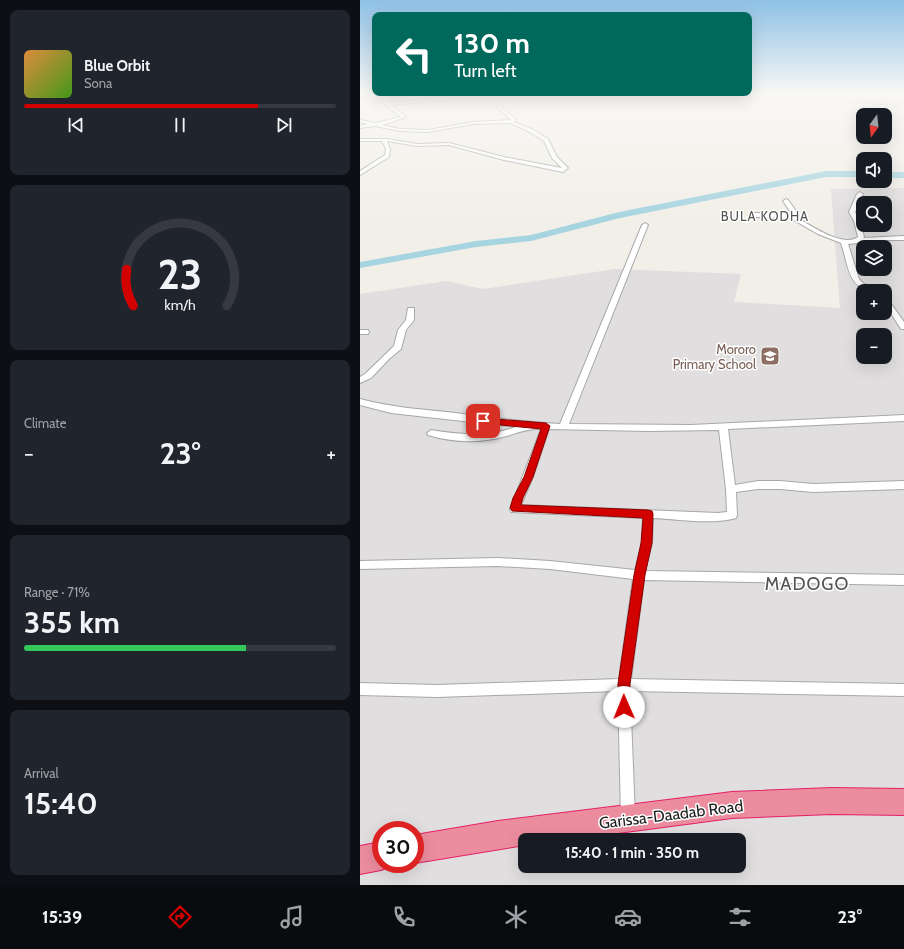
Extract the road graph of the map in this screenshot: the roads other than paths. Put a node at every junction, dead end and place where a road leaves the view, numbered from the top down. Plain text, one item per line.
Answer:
1 (538, 135) edge
2 (360, 140) edge
3 (384, 140) junction
4 (360, 173) edge
5 (860, 194) dead end
6 (786, 201) dead end
7 (855, 203) joint
8 (752, 215) dead end
9 (791, 216) junction
10 (645, 225) dead end
11 (904, 238) edge
12 (856, 240) junction
13 (844, 242) junction
14 (861, 284) edge
15 (892, 309) edge
16 (411, 310) dead end
17 (904, 327) edge
18 (360, 380) edge
19 (360, 402) edge
20 (904, 418) edge
21 (529, 425) junction
22 (546, 426) junction
23 (563, 427) junction
24 (723, 427) junction
25 (431, 433) dead end
26 (904, 485) edge
27 (731, 489) junction
28 (648, 514) junction
29 (360, 565) edge
30 (639, 575) junction
31 (904, 580) edge
32 (624, 684) junction
33 (360, 689) edge
34 (904, 690) edge
35 (904, 802) edge
36 (628, 818) junction
37 (424, 847) edge
38 (372, 858) edge
39 (360, 860) edge

1 - 3 street
2 - 3 street
3 - 4 street
5 - 7 street
6 - 9 street
7 - 12 street
8 - 9 street
9 - 13 street
10 - 23 street
11 - 12 street
12 - 13 street
13 - 14 street
15 - 17 street
16 - 18 street
19 - 21 street
20 - 24 street
21 - 22 street
21 - 25 street
22 - 23 street
22 - 28 street
23 - 24 street
24 - 27 street
26 - 27 street
27 - 28 street
28 - 30 street
29 - 30 street
30 - 31 street
30 - 32 street
32 - 33 street
32 - 34 street
32 - 36 street
35 - 36 highway, Garissa-Daadab Road
36 - 37 highway, Garissa-Daadab Road
38 - 39 highway

